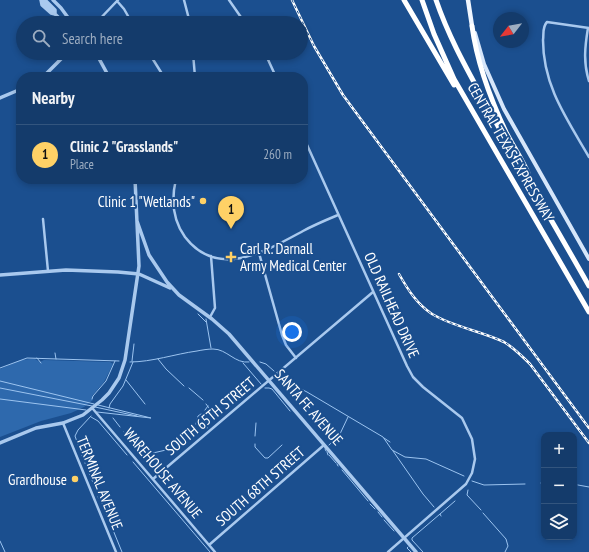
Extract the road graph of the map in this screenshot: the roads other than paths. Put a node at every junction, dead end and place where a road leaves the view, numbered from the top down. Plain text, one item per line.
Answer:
1 (41, 0) edge
2 (53, 0) edge
3 (184, 0) edge
4 (229, 0) edge
5 (404, 0) edge
6 (407, 0) edge
7 (422, 0) edge
8 (436, 0) edge
9 (468, 0) edge
10 (117, 1) edge
11 (57, 16) edge
12 (67, 16) edge
13 (103, 16) edge
14 (128, 16) edge
15 (188, 16) edge
16 (240, 16) edge
17 (472, 26) junction
18 (588, 28) edge
19 (424, 35) junction
20 (60, 60) edge
21 (100, 60) edge
22 (153, 60) edge
23 (194, 60) edge
24 (268, 60) edge
25 (48, 72) edge
26 (106, 72) edge
27 (161, 72) edge
28 (195, 72) edge
29 (274, 72) edge
30 (589, 81) edge
31 (16, 91) edge
32 (0, 98) edge
33 (484, 133) junction
34 (308, 147) edge
35 (589, 157) edge
36 (135, 184) edge
37 (175, 184) edge
38 (533, 189) junction
39 (338, 215) junction
40 (43, 219) dead end
41 (137, 221) junction
42 (259, 253) junction
43 (211, 256) junction
44 (589, 259) edge
45 (48, 271) junction
46 (139, 274) junction
47 (0, 275) edge
48 (588, 283) edge
49 (172, 289) junction
50 (373, 292) junction
51 (589, 312) edge
52 (210, 317) junction
53 (296, 358) junction
54 (270, 380) junction
55 (93, 408) junction
56 (63, 422) junction
57 (0, 443) edge
58 (325, 445) junction
59 (153, 479) junction
60 (404, 538) junction
61 (209, 545) junction
62 (116, 552) edge
63 (215, 552) edge
64 (388, 552) edge
65 (416, 552) edge

1 - 11 street
2 - 12 street
3 - 15 street
4 - 16 street
5 - 19 highway
6 - 19 highway
7 - 33 highway, CENTRAL TEXAS EXPRESSWAY
8 - 38 highway, CENTRAL TEXAS EXPRESSWAY
9 - 17 main road
10 - 13 street
10 - 14 street
17 - 38 highway
17 - 44 main road
18 - 30 street
18 - 35 street
19 - 33 highway
20 - 25 street
21 - 26 street
22 - 27 street
23 - 28 street
24 - 29 street
31 - 32 street
33 - 51 highway, CENTRAL TEXAS EXPRESSWAY
34 - 39 street, OLD RAILHEAD DRIVE
36 - 41 street
37 - 43 street
38 - 48 highway, CENTRAL TEXAS EXPRESSWAY
39 - 42 street
39 - 50 street, OLD RAILHEAD DRIVE
40 - 45 street
41 - 46 street
41 - 49 street
42 - 43 street
42 - 53 street
43 - 52 street
45 - 46 street
45 - 47 street
46 - 49 street
46 - 55 street
49 - 52 street, SANTA FE AVENUE
50 - 53 street, SOUTH 65TH STREET
50 - 60 street, OLD RAILHEAD DRIVE
52 - 54 street, SANTA FE AVENUE
53 - 54 street, SOUTH 65TH STREET
54 - 58 street, SANTA FE AVENUE
54 - 59 street, SOUTH 65TH STREET
55 - 56 street
55 - 59 street, WAREHOUSE AVENUE
56 - 57 street
56 - 62 street, TERMINAL AVENUE
58 - 60 street, SANTA FE AVENUE
58 - 61 street, SOUTH 68TH STREET
59 - 61 street, WAREHOUSE AVENUE
60 - 64 street
60 - 65 street, SANTA FE AVENUE
61 - 63 street, WAREHOUSE AVENUE

